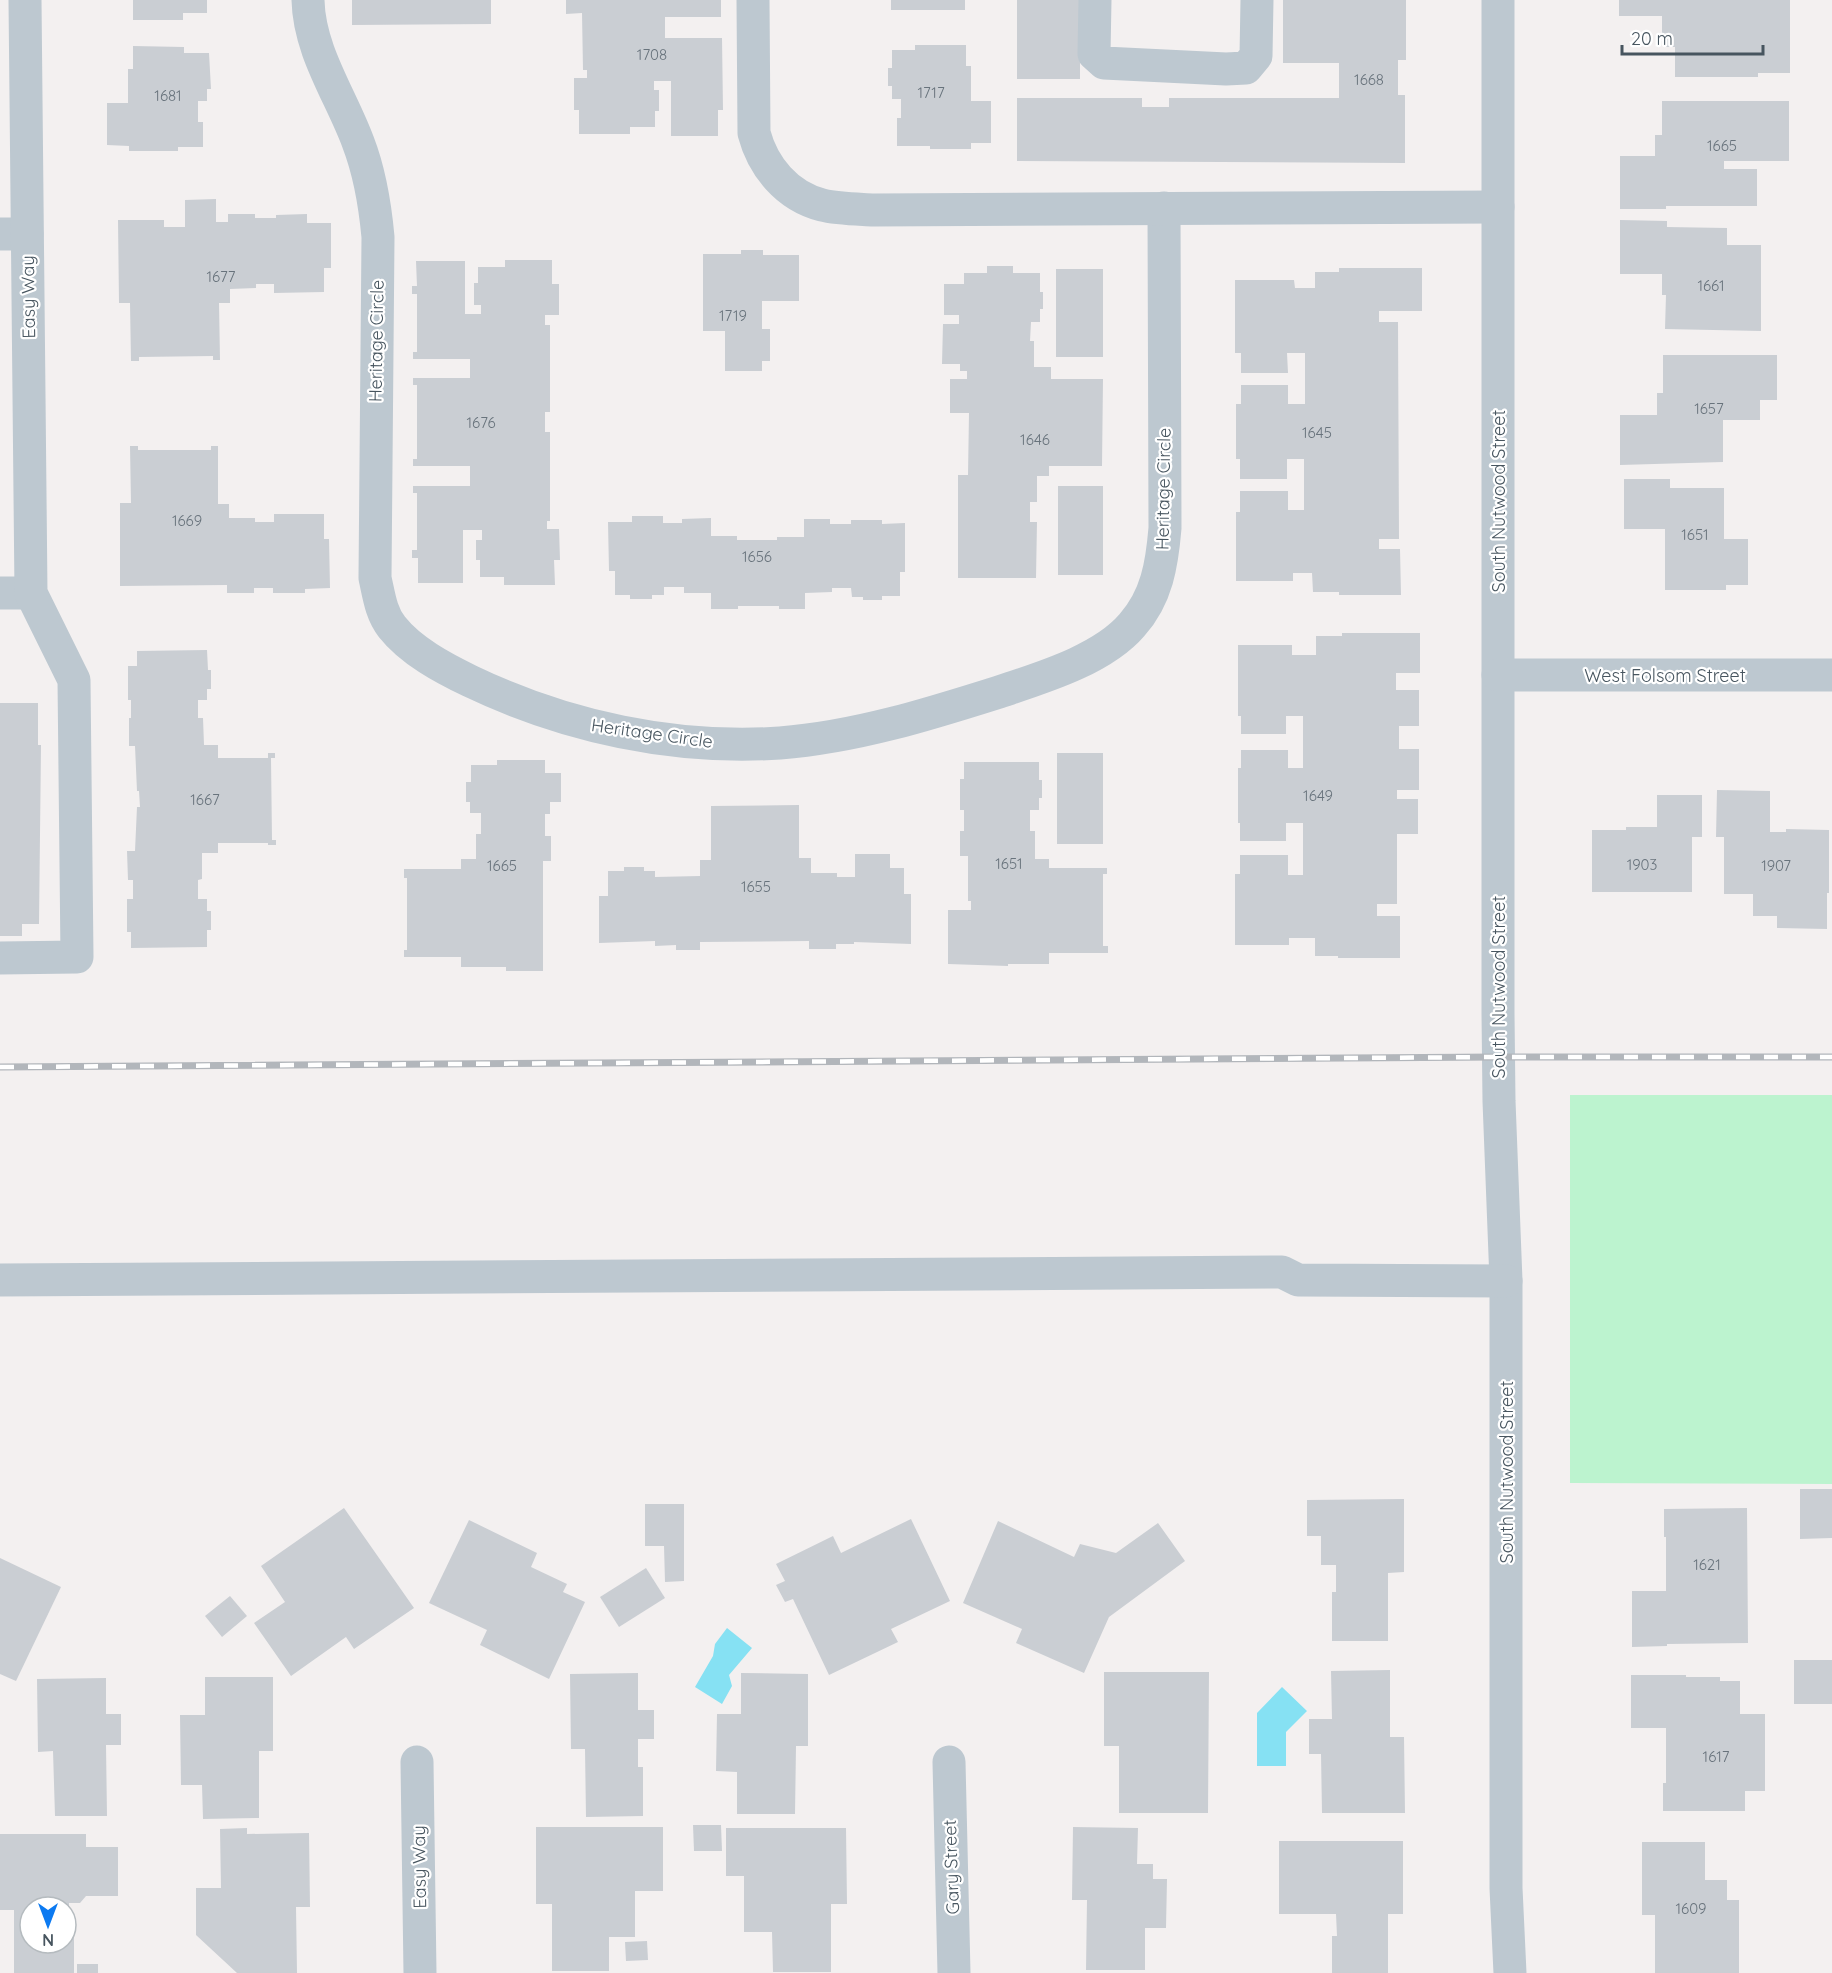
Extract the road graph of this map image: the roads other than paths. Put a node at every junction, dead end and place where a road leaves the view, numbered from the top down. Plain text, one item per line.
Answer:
1 (25, 0) edge
2 (308, 0) edge
3 (753, 0) edge
4 (1095, 0) edge
5 (1257, 0) edge
6 (1498, 0) edge
7 (1498, 207) junction
8 (1164, 208) junction
9 (14, 234) edge
10 (16, 593) edge
11 (1498, 675) junction
12 (1832, 675) edge
13 (0, 958) edge
14 (0, 1280) edge
15 (1506, 1281) junction
16 (417, 1762) dead end
17 (949, 1762) dead end
18 (420, 1973) edge
19 (954, 1973) edge
20 (1510, 1973) edge

1 - 9 street, Easy Way
2 - 8 street, Heritage Circle
3 - 8 street
4 - 5 street
6 - 7 street, South Nutwood Street
7 - 8 street
7 - 11 street, South Nutwood Street
9 - 10 street, Easy Way
10 - 13 street
11 - 12 street, West Folsom Street
11 - 15 street, South Nutwood Street
14 - 15 street
15 - 20 street, South Nutwood Street
16 - 18 street, Easy Way
17 - 19 street, Gary Street

